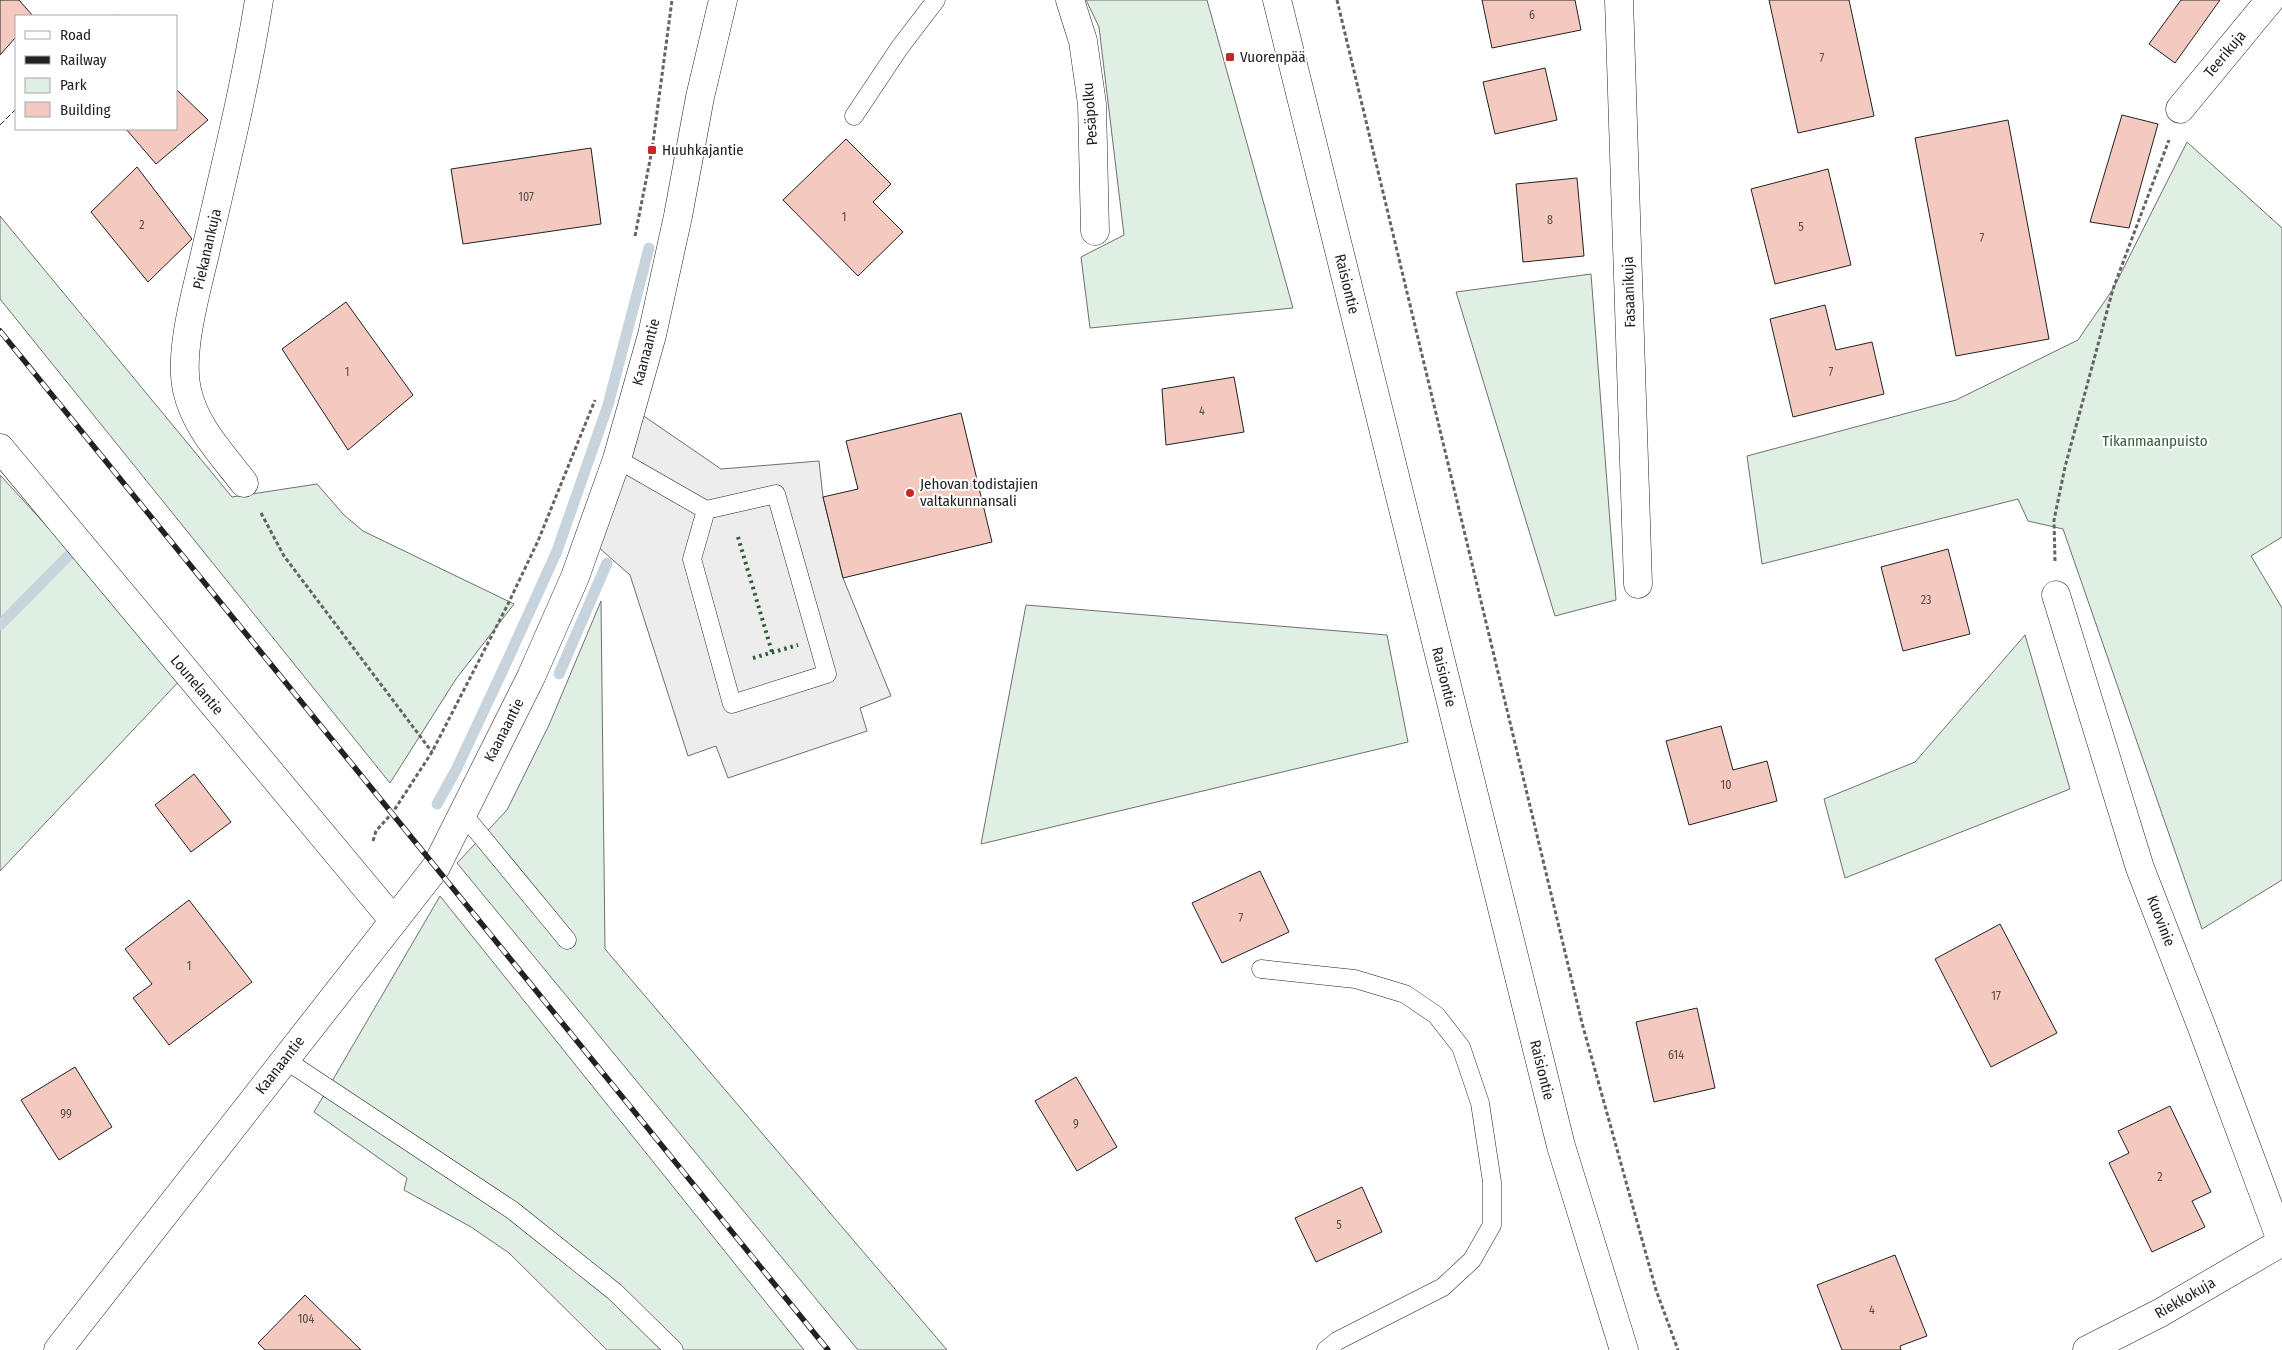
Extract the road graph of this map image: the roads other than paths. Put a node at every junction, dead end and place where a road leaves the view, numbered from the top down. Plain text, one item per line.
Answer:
1 (259, 0) edge
2 (723, 0) edge
3 (936, 0) edge
4 (1070, 0) edge
5 (1277, 0) edge
6 (1619, 0) edge
7 (2270, 0) edge
8 (2180, 109) road end
9 (854, 116) dead end
10 (1095, 231) dead end
11 (0, 448) edge
12 (617, 459) junction
13 (244, 483) road end
14 (706, 510) junction
15 (1638, 584) dead end
16 (2056, 595) road end
17 (463, 814) junction
18 (394, 921) junction
19 (567, 940) dead end
20 (1261, 969) dead end
21 (284, 1059) junction
22 (2282, 1242) edge
23 (58, 1350) edge
24 (674, 1350) edge
25 (1326, 1350) edge
26 (1624, 1350) edge
27 (2086, 1350) edge

1 - 13 street, Piekanankuja
2 - 12 street, Kaanaantie
3 - 9 lane
4 - 10 street, Pesäpolku
5 - 26 street, Raisiontie
6 - 15 street, Fasaanikuja
7 - 8 street, Teerikuja
11 - 18 street, Lounelantie
12 - 14 lane
12 - 17 street, Kaanaantie
14 - 14 lane
16 - 22 street, Kuovinie
17 - 18 street, Kaanaantie
17 - 19 lane
18 - 21 street, Kaanaantie
20 - 25 lane
21 - 23 street, Kaanaantie
21 - 24 lane
22 - 27 street, Riekkokuja

